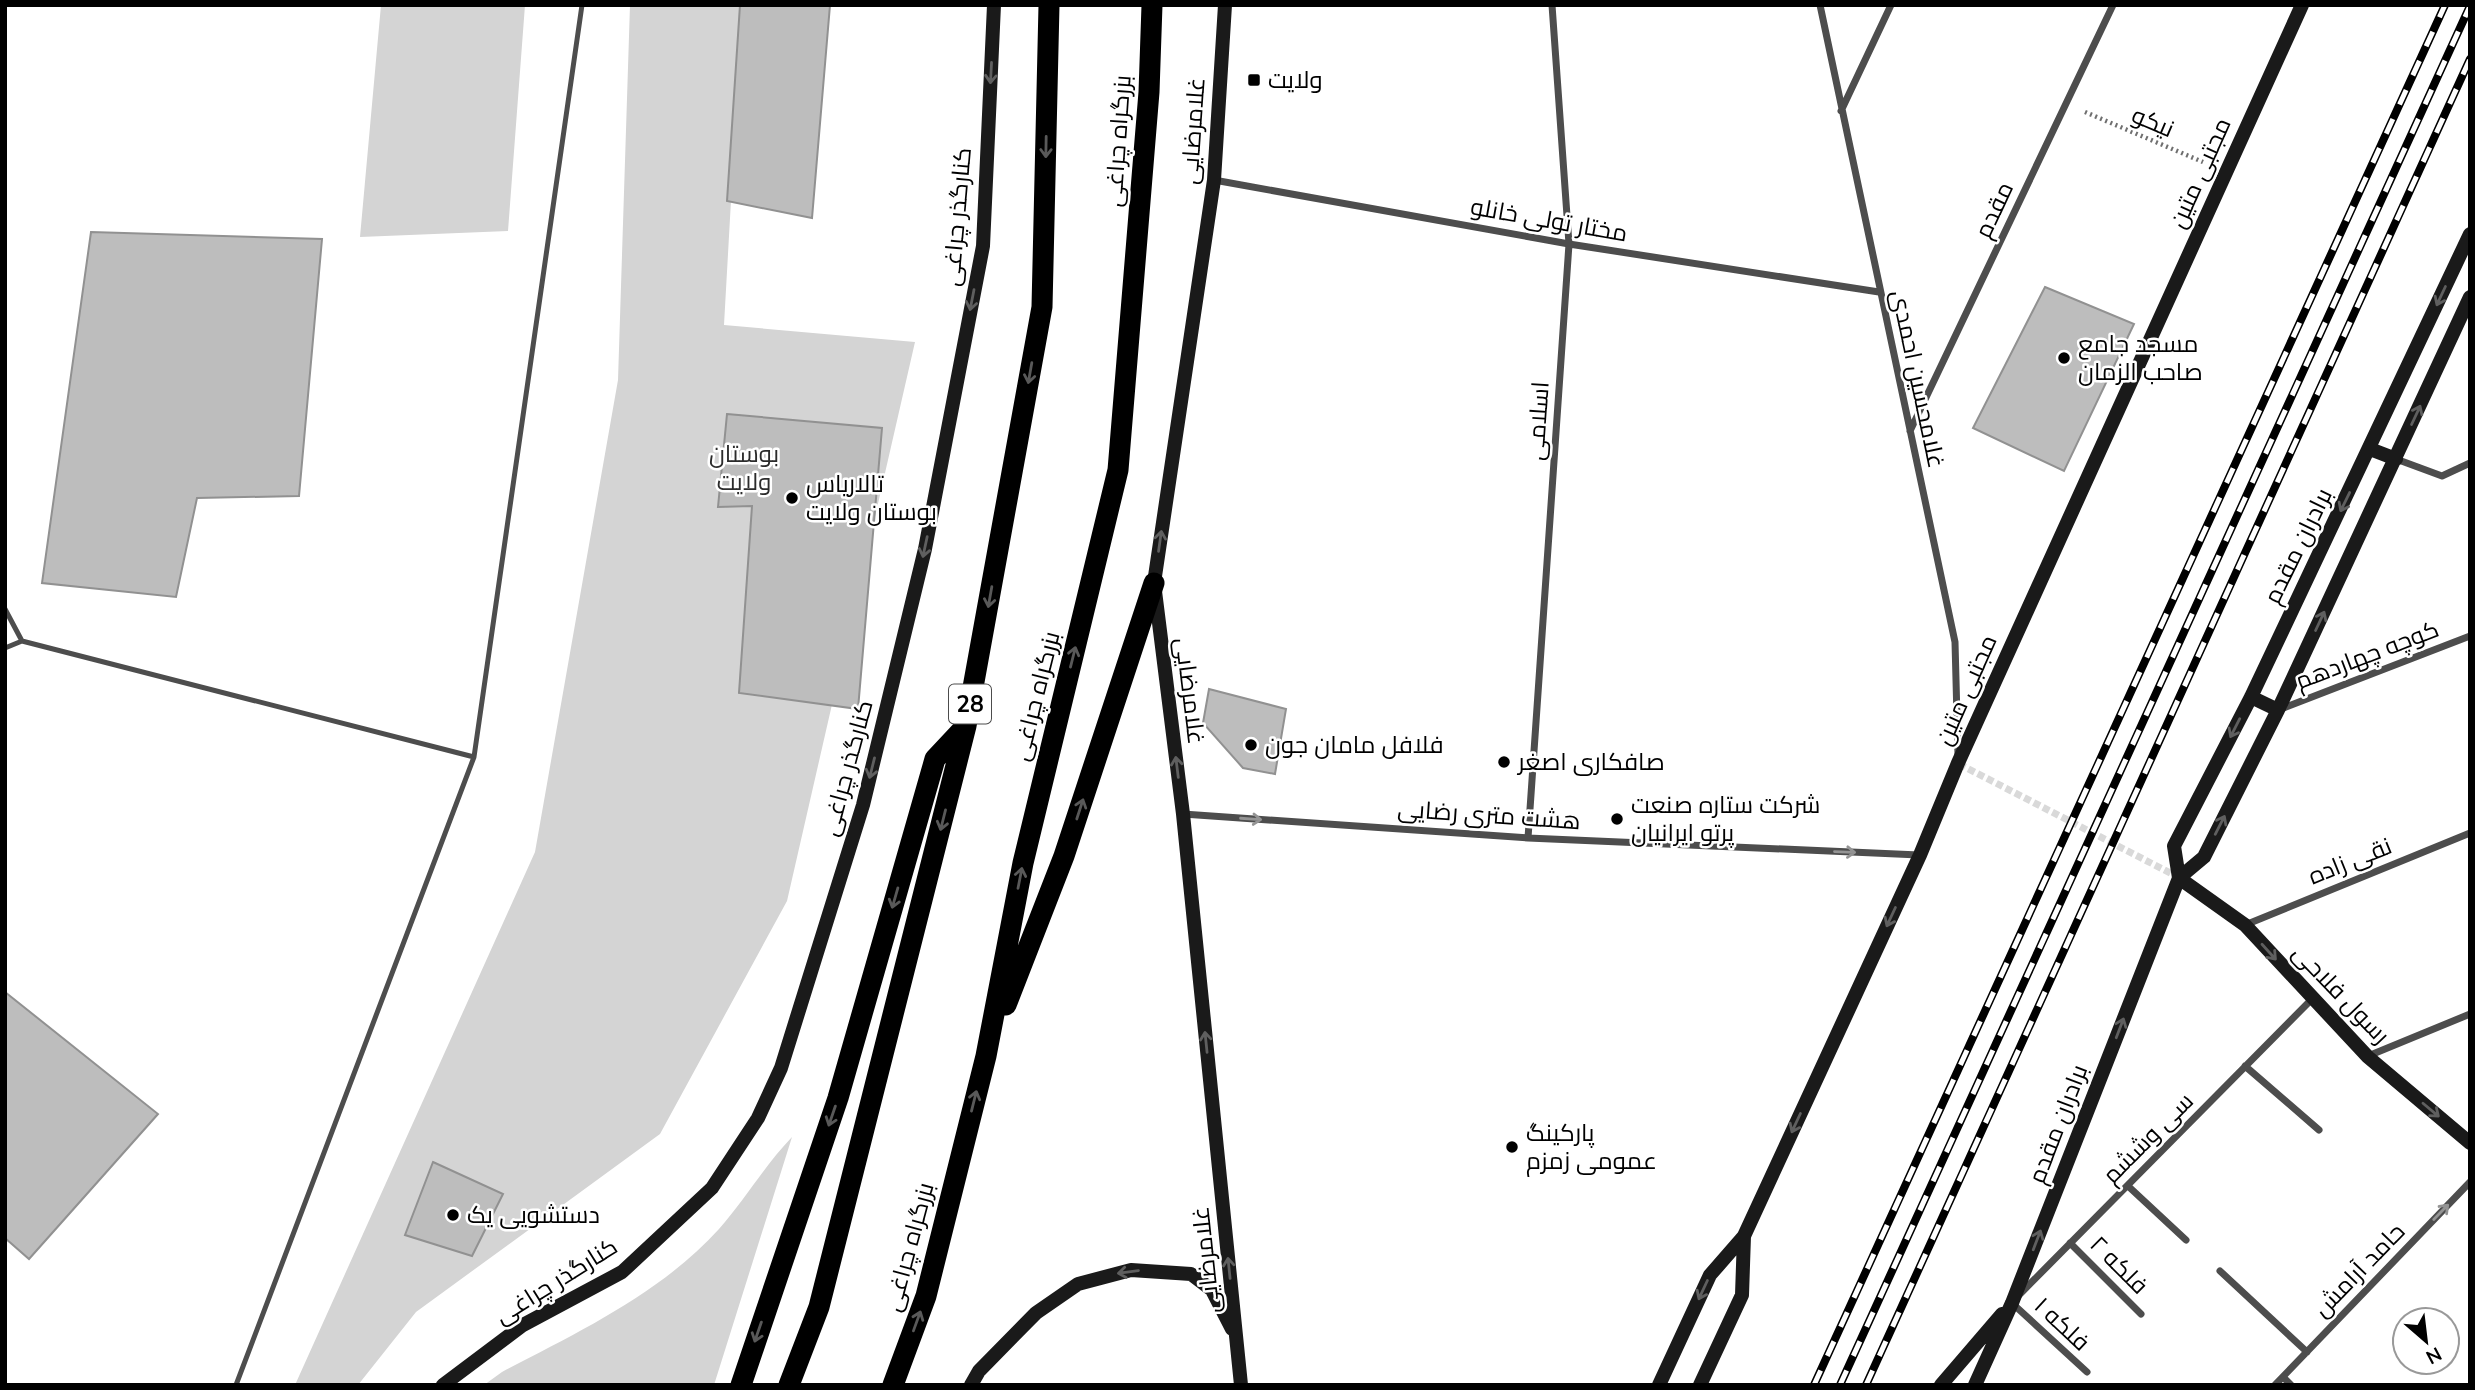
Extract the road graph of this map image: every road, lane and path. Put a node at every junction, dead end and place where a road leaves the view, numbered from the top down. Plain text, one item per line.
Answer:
1 (582, 5) edge
2 (994, 5) edge
3 (1049, 5) edge
4 (1152, 5) edge
5 (1225, 5) edge
6 (1552, 5) edge
7 (1820, 5) edge
8 (1891, 5) edge
9 (2113, 5) edge
10 (2302, 5) edge
11 (2066, 104) junction
12 (1841, 112) junction
13 (2226, 172) junction
14 (1214, 180) junction
15 (2470, 234) edge
16 (1569, 244) junction
17 (1880, 292) junction
18 (2470, 297) edge
19 (1910, 432) junction
20 (2370, 449) junction
21 (2396, 459) junction
22 (2470, 463) edge
23 (1154, 583) junction
24 (5, 609) edge
25 (2470, 636) edge
26 (22, 641) junction
27 (5, 648) edge
28 (2250, 698) junction
29 (2278, 710) junction
30 (966, 726) junction
31 (474, 757) junction
32 (1958, 763) junction
33 (1183, 814) junction
34 (2470, 833) edge
35 (1528, 838) junction
36 (1920, 855) junction
37 (2179, 878) junction
38 (2245, 925) junction
39 (2311, 1000) junction
40 (2470, 1014) edge
41 (986, 1056) junction
42 (2368, 1057) junction
43 (2245, 1066) junction
44 (2319, 1130) dead end
45 (2470, 1143) edge
46 (2470, 1182) edge
47 (2128, 1186) junction
48 (1744, 1236) junction
49 (2186, 1240) dead end
50 (2070, 1244) junction
51 (2220, 1271) dead end
52 (2012, 1303) junction
53 (2141, 1314) dead end
54 (1236, 1336) junction
55 (2307, 1352) junction
56 (2087, 1372) dead end
57 (2283, 1377) junction
58 (236, 1385) edge
59 (443, 1385) edge
60 (740, 1385) edge
61 (789, 1385) edge
62 (893, 1385) edge
63 (971, 1385) edge
64 (1241, 1385) edge
65 (1659, 1385) edge
66 (1700, 1385) edge
67 (1941, 1385) edge
68 (1975, 1385) edge
69 (2275, 1385) edge
70 (2291, 1385) edge

1 - 31 lane
2 -> 59 main road, کنارگذر چراغی
3 -> 30 highway, 28
41 -> 4 highway, بزرگراه چراغی
5 - 14 main road, غلامرضایی
6 - 16 street, اسلامی
7 - 12 street, غلامحسین احمدی
8 - 12 street
9 - 11 street, مقدم
10 - 13 main road, مجتبی متین
11 - 13 path, نیکو
11 - 19 street, مقدم
12 - 17 street, غلامحسین احمدی
13 - 32 main road, مجتبی متین
14 - 16 street, مختار تولی خانلو
23 -> 14 main road, غلامرضایی
15 -> 20 main road, برادران مقدم
16 - 17 street, مختار تولی خانلو
16 - 35 street, اسلامی
17 - 19 street, غلامحسین احمدی
21 -> 18 main road, برادران مقدم
19 - 32 street, غلامحسین احمدی
20 - 21 main road
20 -> 28 main road, برادران مقدم
21 - 22 street
29 -> 21 main road, برادران مقدم
33 -> 23 main road, غلامرضایی
41 -> 23 highway
24 - 26 lane
25 - 29 street, کوچه چهاردهم
26 - 27 lane
26 - 31 lane
28 - 29 main road
28 -> 37 main road, برادران مقدم
37 -> 29 main road, برادران مقدم
30 -> 60 highway
30 -> 61 highway, 28
31 - 58 lane
32 - 36 main road, مجتبی متین
33 -> 35 street, هشت متری رضایی
54 -> 33 main road, غلامرضایی
34 - 38 street, نقی زاده
35 -> 36 street, هشت متری رضایی
36 -> 48 main road, مجتبی متین
37 - 38 main road, رسول فلاحی
52 -> 37 main road, برادران مقدم
38 -> 39 main road, رسول فلاحی
39 - 42 main road, رسول فلاحی
39 - 43 street, سی وششم
40 - 42 street
62 -> 41 highway, بزرگراه چراغی
42 -> 45 main road, رسول فلاحی
43 - 44 street
43 - 47 street, سی وششم
55 -> 46 street, حامد آرامش
47 - 49 street
47 - 50 street, سی وششم
48 -> 65 main road, مجتبی متین
48 - 66 main road
50 - 52 street, سی وششم
50 - 53 street, فلکه ۲
51 - 55 street
52 - 56 street, فلکه ۱
52 - 67 main road
52 - 68 main road, برادران مقدم
54 -> 63 main road
54 - 64 main road, غلامرضایی
55 - 57 street, حامد آرامش
57 - 69 street, حامد آرامش
57 - 70 street

